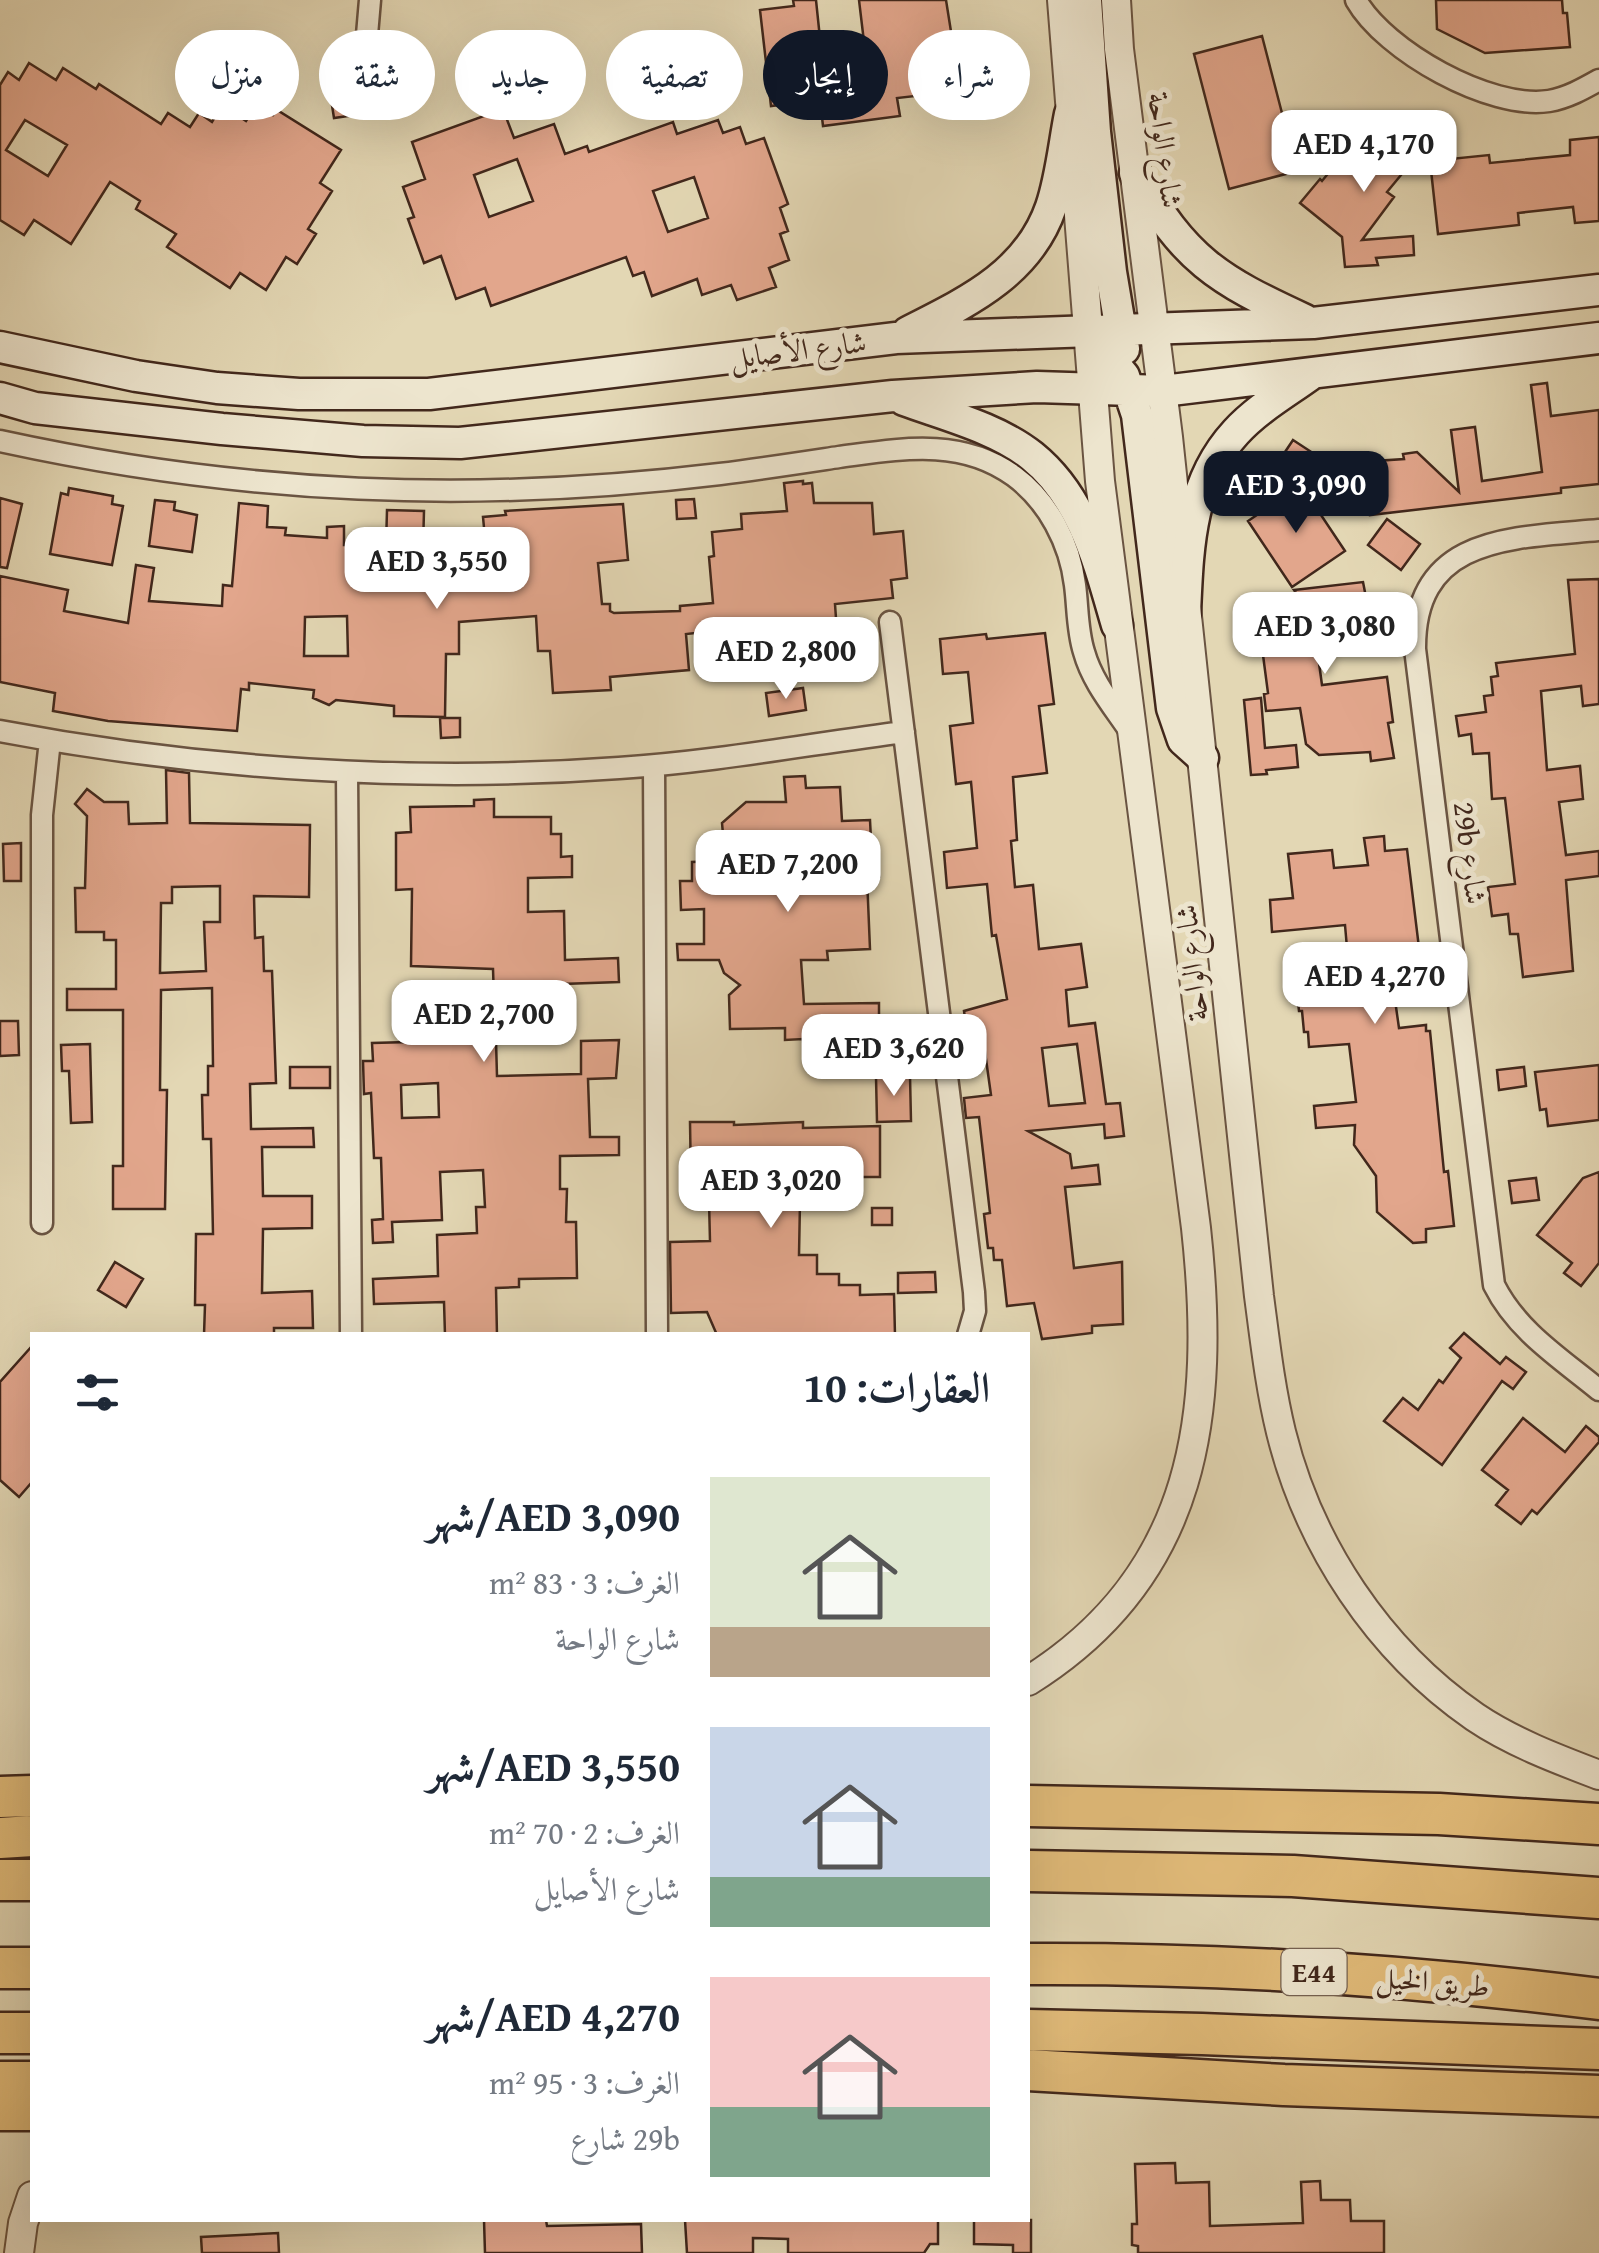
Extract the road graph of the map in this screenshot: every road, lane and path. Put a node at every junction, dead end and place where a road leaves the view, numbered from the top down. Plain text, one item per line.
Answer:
1 (370, 0) edge
2 (1062, 0) edge
3 (1086, 0) edge
4 (1116, 0) edge
5 (1356, 0) edge
6 (367, 30) edge
7 (1599, 80) edge
8 (1070, 114) junction
9 (1135, 173) junction
10 (1599, 290) edge
11 (1313, 323) junction
12 (1086, 330) junction
13 (1120, 330) junction
14 (1156, 331) junction
15 (896, 338) junction
16 (1599, 338) edge
17 (0, 347) edge
18 (1316, 370) junction
19 (1091, 388) junction
20 (1130, 389) junction
21 (1163, 391) junction
22 (893, 396) junction
23 (0, 398) edge
24 (0, 441) edge
25 (1599, 530) edge
26 (1185, 614) junction
27 (890, 622) dead end
28 (1117, 625) junction
29 (0, 732) edge
30 (904, 732) junction
31 (1130, 732) junction
32 (50, 740) junction
33 (1203, 758) junction
34 (654, 766) junction
35 (347, 772) junction
36 (42, 1223) dead end
37 (351, 1332) edge
38 (657, 1332) edge
39 (969, 1332) edge
40 (1599, 1390) edge
41 (1030, 1681) edge
42 (1599, 1775) edge
43 (1030, 1793) edge
44 (30, 1796) edge
45 (0, 1797) edge
46 (1030, 1806) edge
47 (1098, 1807) junction
48 (1599, 1824) edge
49 (30, 1836) edge
50 (0, 1838) edge
51 (1030, 1871) edge
52 (0, 1880) edge
53 (30, 1880) edge
54 (1599, 1898) edge
55 (1030, 1964) edge
56 (0, 1968) edge
57 (30, 1968) edge
58 (1599, 2000) edge
59 (1030, 2030) edge
60 (0, 2032) edge
61 (30, 2033) edge
62 (1599, 2049) edge
63 (1030, 2070) edge
64 (1153, 2076) junction
65 (0, 2082) edge
66 (30, 2082) edge
67 (1030, 2091) edge
68 (1599, 2096) edge
69 (0, 2110) edge
70 (30, 2110) edge
71 (30, 2202) edge
72 (0, 2238) edge
73 (1, 2253) edge
74 (19, 2253) edge

1 - 6 street
2 - 8 street, شارع الواحة
3 - 13 main road
4 - 9 street, شارع الواحة
5 - 7 street
8 - 12 street, شارع الواحة
8 - 15 main road
9 - 11 main road
9 - 14 street, شارع الواحة
10 - 11 main road, شارع الأصايل
11 - 14 main road, شارع الأصايل
12 - 13 main road, شارع الأصايل
12 - 15 main road, شارع الأصايل
12 - 19 street, شارع الواحة
12 - 20 main road
13 - 14 main road, شارع الأصايل
13 - 21 main road
14 - 21 street, شارع الواحة
15 - 17 main road, شارع الأصايل
16 - 18 main road, شارع الأصايل
18 - 21 main road, شارع الأصايل
18 - 26 main road
19 - 20 main road, شارع الأصايل
19 - 22 main road, شارع الأصايل
19 - 28 street, شارع الواحة
20 - 21 main road, شارع الأصايل
20 - 33 main road
21 - 26 street, شارع الواحة
22 - 23 main road, شارع الأصايل
22 - 28 main road
24 - 31 street
25 - 40 street, 29b شارع
26 - 33 street, شارع الواحة
27 - 30 street
28 - 31 street, شارع الواحة
29 - 32 street
30 - 34 street
30 - 39 street
31 - 41 street, شارع الواحة
32 - 35 street
32 - 36 street
33 - 42 street, شارع الواحة
34 - 35 street
34 - 38 street
35 - 37 street
43 - 47 highway
44 - 45 highway
46 - 47 highway
47 - 48 highway
49 - 50 highway
51 - 54 highway
52 - 53 highway
55 - 58 highway, طريق الخيل / E44
56 - 57 highway
59 - 62 highway
60 - 61 highway
63 - 64 highway
64 - 67 highway
64 - 68 highway
65 - 66 highway
69 - 70 highway
71 - 74 street
72 - 73 street

